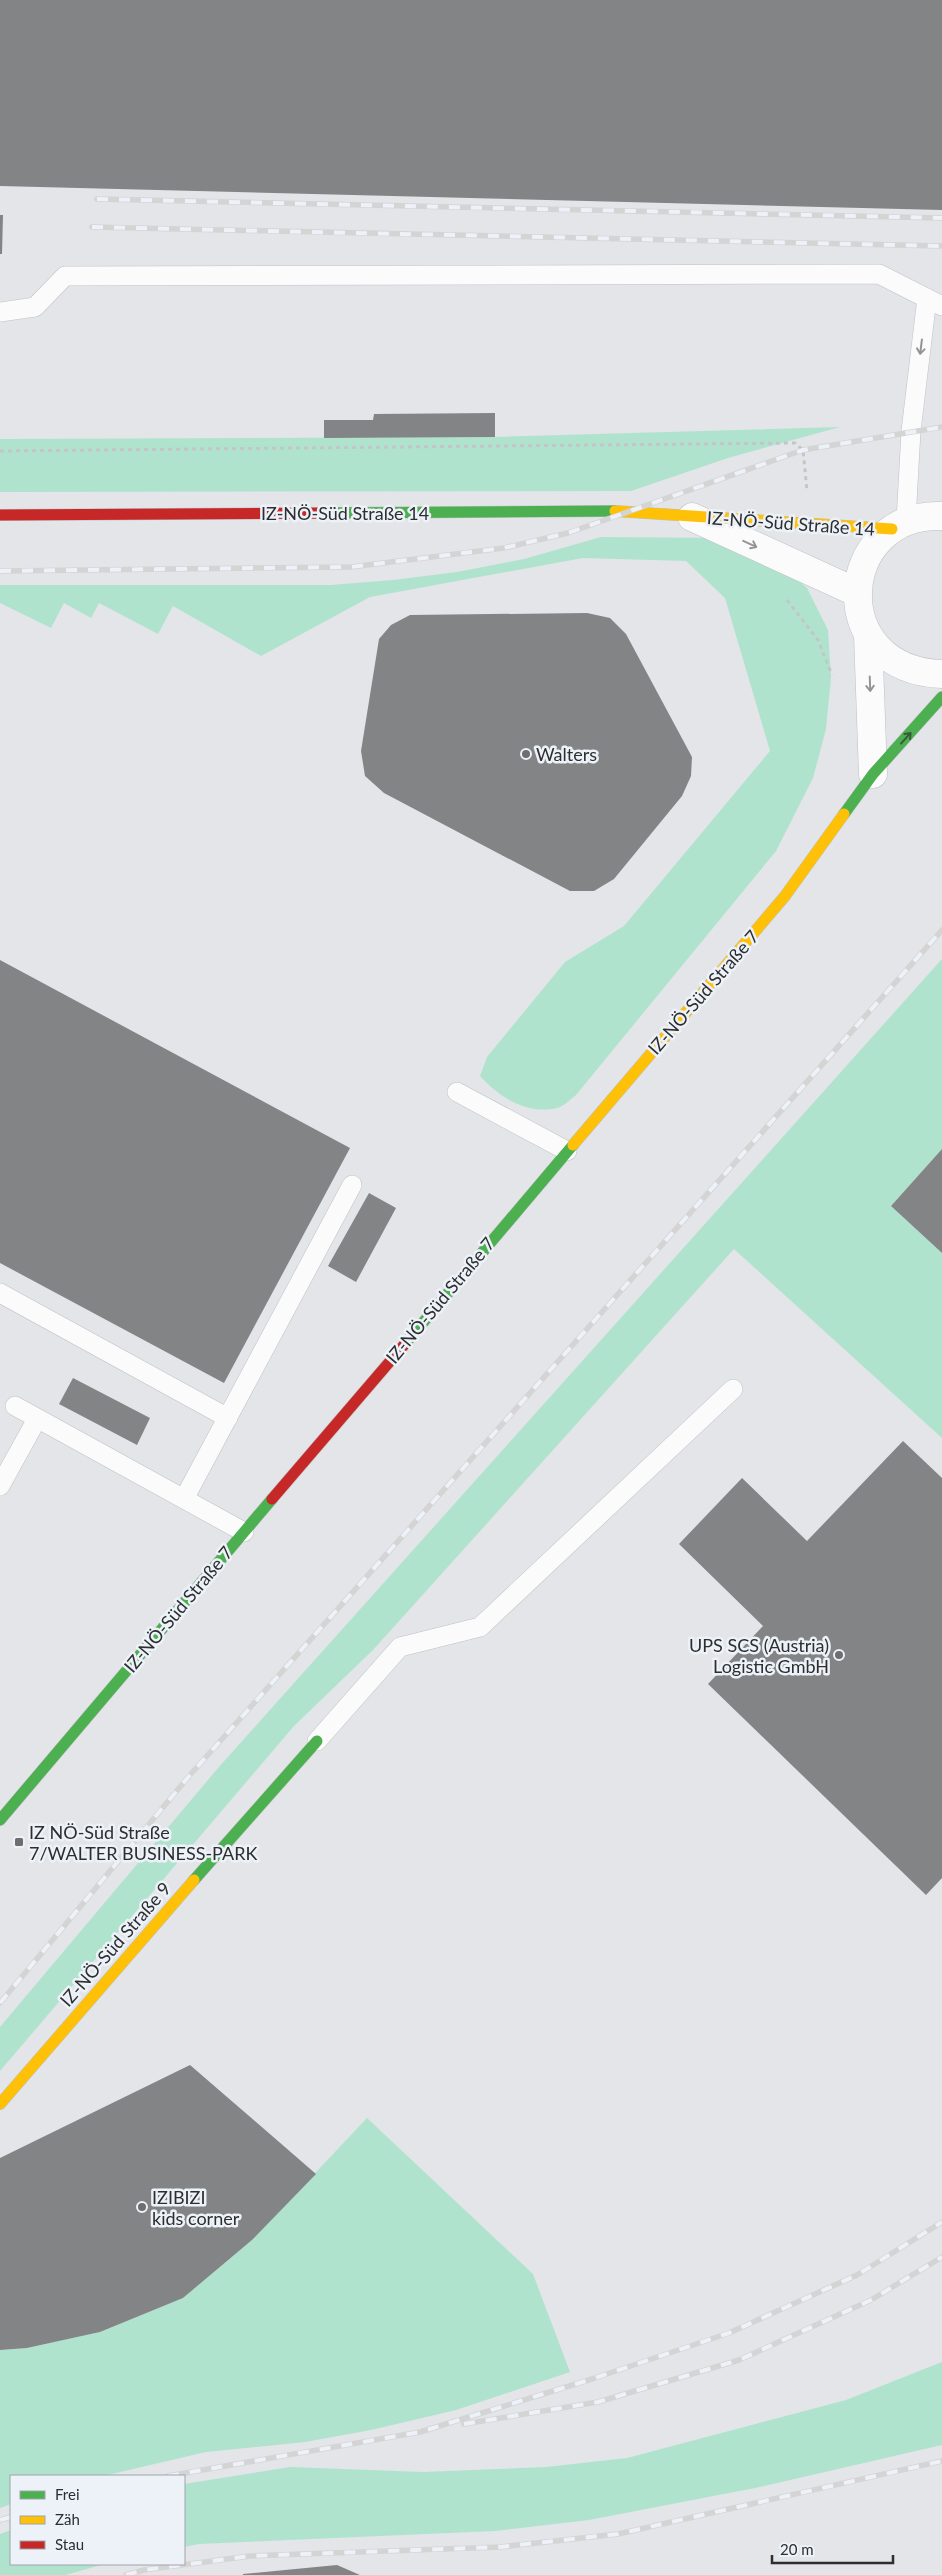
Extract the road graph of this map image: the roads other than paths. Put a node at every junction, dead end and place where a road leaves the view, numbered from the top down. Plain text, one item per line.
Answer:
1 (937, 299) edge
2 (0, 312) edge
3 (0, 515) edge
4 (690, 516) junction
5 (942, 516) edge
6 (899, 525) junction
7 (856, 592) junction
8 (868, 635) junction
9 (942, 674) edge
10 (942, 697) edge
11 (874, 774) junction
12 (457, 1092) dead end
13 (567, 1151) junction
14 (352, 1186) dead end
15 (0, 1293) edge
16 (733, 1389) dead end
17 (14, 1406) dead end
18 (228, 1418) junction
19 (37, 1419) junction
20 (0, 1486) edge
21 (184, 1499) junction
22 (244, 1532) junction
23 (317, 1741) joint
24 (0, 1820) edge
25 (0, 2104) edge

1 - 2 lane
1 -> 6 lane
3 - 4 street, IZ-NÖ-Süd Straße 14
4 - 6 street, IZ-NÖ-Süd Straße 14
4 -> 7 street, IZ-NÖ-Süd Straße 14
5 - 6 street
6 - 7 street
7 - 8 street
8 - 9 street
8 -> 11 street
11 -> 10 street, IZ-NÖ-Süd Straße 7
11 - 13 street, IZ-NÖ-Süd Straße 7
12 - 13 lane
13 - 22 street, IZ-NÖ-Süd Straße 7
14 - 18 lane
15 - 18 lane
16 - 23 lane
17 - 19 lane
18 - 21 lane
19 - 20 lane
19 - 21 lane
21 - 22 lane
22 - 24 street, IZ-NÖ-Süd Straße 7
23 - 25 street, IZ-NÖ-Süd Straße 9

